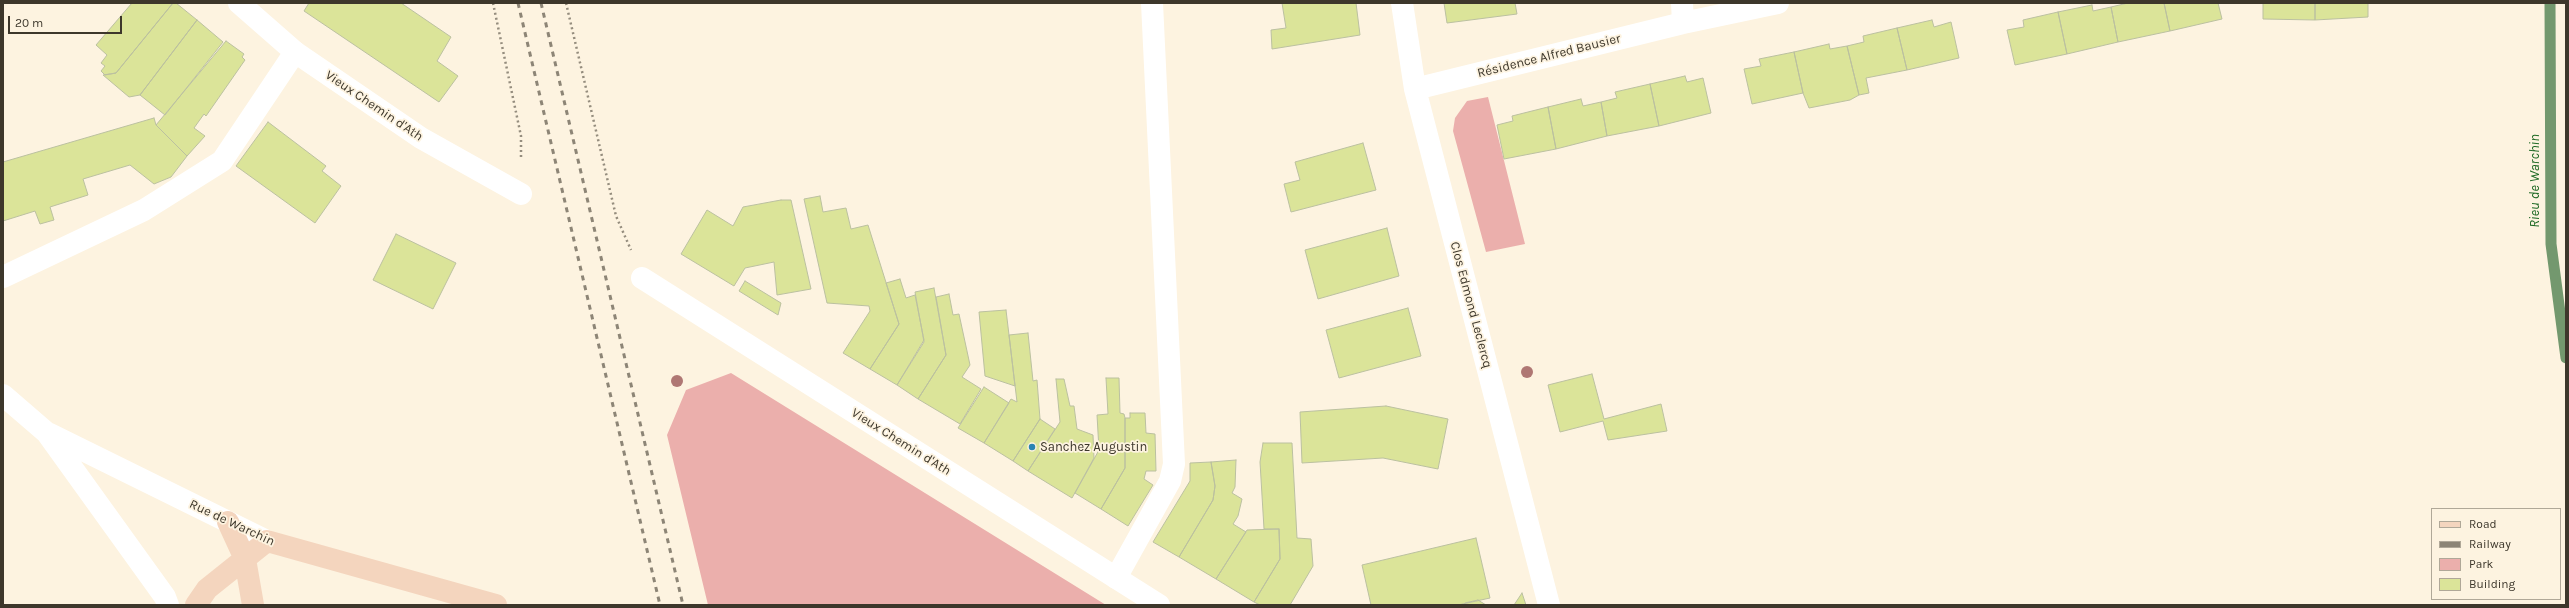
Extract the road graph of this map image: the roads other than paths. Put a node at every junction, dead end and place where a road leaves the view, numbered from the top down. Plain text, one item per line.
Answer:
1 (239, 3) edge
2 (1152, 3) edge
3 (1402, 3) edge
4 (1778, 3) edge
5 (1682, 13) edge
6 (295, 52) junction
7 (1415, 89) junction
8 (521, 194) road end
9 (3, 277) edge
10 (642, 278) road end
11 (3, 395) edge
12 (47, 433) junction
13 (228, 522) junction
14 (267, 541) junction
15 (245, 559) junction
16 (1116, 578) junction
17 (464, 595) junction
18 (168, 605) edge
19 (196, 605) edge
20 (253, 605) edge
21 (444, 605) edge
22 (496, 605) edge
23 (1159, 605) edge
24 (1549, 605) edge

1 - 6 street, Vieux Chemin d'Ath
2 - 16 street
3 - 7 street, Clos Edmond Leclercq
4 - 5 street, Résidence Alfred Bausier
5 - 7 street, Résidence Alfred Bausier
6 - 8 street, Vieux Chemin d'Ath
6 - 9 street
7 - 24 street, Clos Edmond Leclercq
10 - 16 street, Vieux Chemin d'Ath
11 - 12 street, Rue de Warchin
12 - 13 street, Rue de Warchin
12 - 18 street, Rue de Warchin
13 - 14 street, Rue de Warchin
13 - 15 street
14 - 15 street
14 - 17 street, Rue de Warchin
15 - 19 street
15 - 20 street
16 - 23 street, Vieux Chemin d'Ath
17 - 21 street
17 - 22 street, Rue de Warchin

